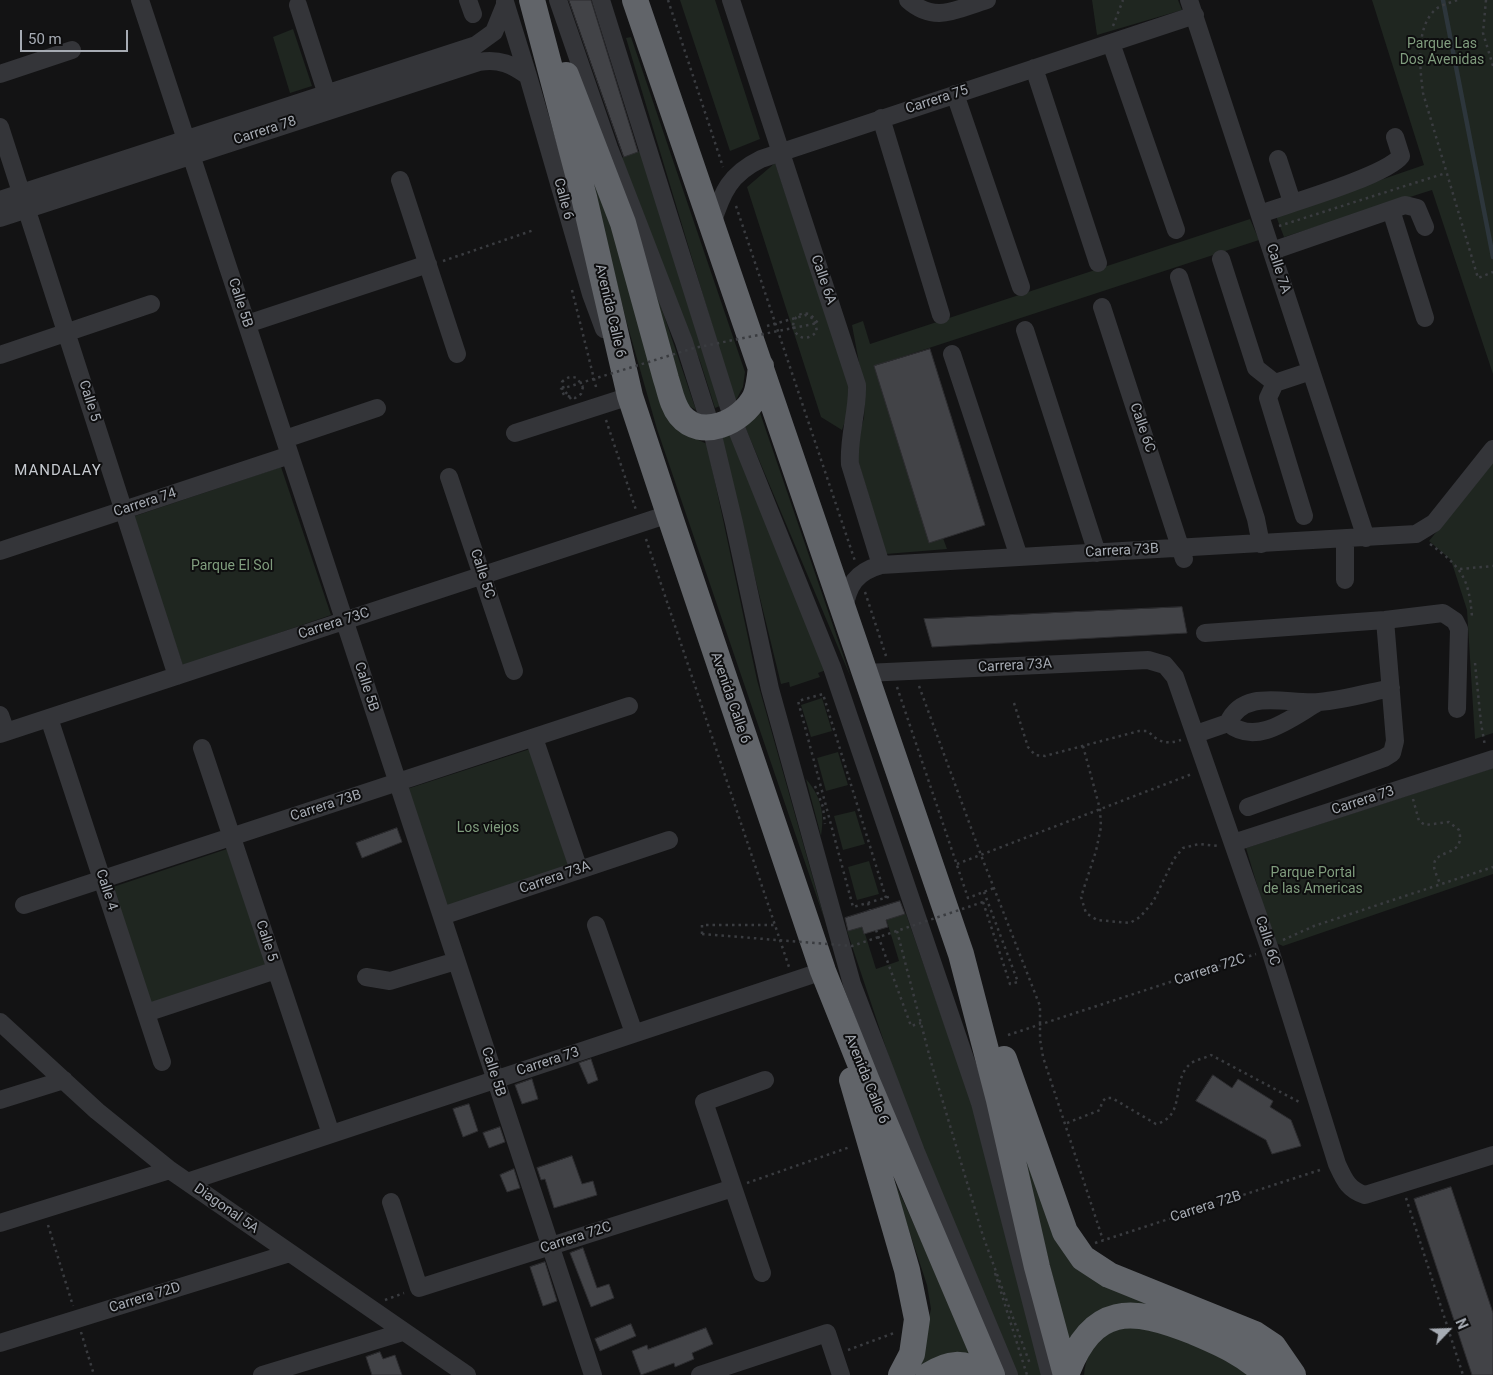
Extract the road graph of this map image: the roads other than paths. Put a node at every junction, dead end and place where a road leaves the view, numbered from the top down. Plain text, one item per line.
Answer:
1 (140, 0) edge
2 (532, 0) edge
3 (536, 0) edge
4 (558, 0) edge
5 (601, 0) edge
6 (635, 0) edge
7 (731, 0) edge
8 (908, 0) edge
9 (987, 0) edge
10 (505, 2) edge
11 (298, 5) dead end
12 (1192, 8) edge
13 (1111, 43) junction
14 (72, 50) dead end
15 (1034, 68) junction
16 (0, 74) edge
17 (528, 76) junction
18 (955, 94) junction
19 (329, 102) junction
20 (881, 118) junction
21 (0, 127) edge
22 (1395, 137) dead end
23 (189, 147) junction
24 (780, 152) junction
25 (1278, 159) dead end
26 (400, 180) dead end
27 (0, 200) edge
28 (24, 201) junction
29 (1292, 202) junction
30 (1391, 210) junction
31 (1260, 214) junction
32 (0, 218) edge
33 (712, 224) junction
34 (1425, 228) dead end
35 (1176, 230) dead end
36 (1272, 251) junction
37 (1221, 258) dead end
38 (1098, 263) dead end
39 (428, 264) junction
40 (1179, 277) dead end
41 (1021, 287) dead end
42 (152, 304) dead end
43 (1102, 307) dead end
44 (941, 316) dead end
45 (1425, 318) dead end
46 (246, 324) junction
47 (1025, 330) dead end
48 (66, 332) junction
49 (457, 354) dead end
50 (952, 354) dead end
51 (0, 355) edge
52 (761, 366) junction
53 (1311, 371) junction
54 (1276, 384) junction
55 (630, 396) junction
56 (377, 408) dead end
57 (722, 424) junction
58 (515, 433) dead end
59 (288, 447) junction
60 (1493, 449) edge
61 (449, 477) dead end
62 (124, 510) junction
63 (669, 514) junction
64 (1304, 516) dead end
65 (1366, 538) junction
66 (1345, 539) junction
67 (1261, 544) junction
68 (0, 551) edge
69 (1097, 553) junction
70 (1193, 554) junction
71 (1018, 557) junction
72 (880, 565) junction
73 (482, 576) junction
74 (1345, 580) dead end
75 (844, 610) junction
76 (1385, 620) junction
77 (344, 621) junction
78 (1205, 633) dead end
79 (1165, 665) joint
80 (514, 672) dead end
81 (865, 673) junction
82 (177, 676) junction
83 (1391, 688) junction
84 (1318, 702) junction
85 (629, 706) dead end
86 (1457, 709) dead end
87 (0, 715) edge
88 (49, 718) junction
89 (1228, 723) junction
90 (3, 733) edge
91 (1196, 734) junction
92 (534, 738) junction
93 (202, 748) dead end
94 (1493, 759) edge
95 (398, 782) junction
96 (1248, 808) dead end
97 (232, 837) junction
98 (668, 840) dead end
99 (1233, 843) junction
100 (579, 870) junction
101 (102, 880) junction
102 (24, 905) dead end
103 (442, 916) junction
104 (596, 925) dead end
105 (961, 954) junction
106 (456, 961) junction
107 (276, 970) junction
108 (823, 971) junction
109 (366, 977) dead end
110 (146, 1014) junction
111 (0, 1022) edge
112 (634, 1033) junction
113 (162, 1062) dead end
114 (64, 1080) junction
115 (496, 1080) junction
116 (765, 1080) dead end
117 (0, 1100) edge
118 (331, 1134) junction
119 (1493, 1155) edge
120 (170, 1170) junction
121 (187, 1182) junction
122 (733, 1188) junction
123 (392, 1202) dead end
124 (0, 1222) edge
125 (550, 1246) junction
126 (290, 1253) junction
127 (762, 1273) dead end
128 (403, 1332) junction
129 (0, 1343) edge
130 (262, 1375) edge
131 (467, 1375) edge
132 (593, 1375) edge
133 (700, 1375) edge
134 (841, 1375) edge
135 (901, 1375) edge
136 (929, 1375) edge
137 (982, 1375) edge
138 (992, 1375) edge
139 (1009, 1375) edge
140 (1050, 1375) edge
141 (1066, 1375) edge
142 (1266, 1375) edge
143 (1293, 1375) edge

1 - 23 street, Calle 5B
2 - 55 highway, Avenida Calle 6
3 - 57 highway
4 - 57 street
5 - 57 street
6 - 33 highway
7 - 24 street, Calle 6A
8 - 9 street
10 - 17 street, Calle 6
10 - 19 street, Carrera 78
11 - 19 street
12 - 13 street, Carrera 75
12 - 31 street, Calle 7A
13 - 15 street, Carrera 75
13 - 35 street
14 - 16 street
15 - 18 street, Carrera 75
15 - 38 street
17 - 19 street, Carrera 78
17 - 55 street, Calle 6
18 - 20 street, Carrera 75
18 - 41 street
19 - 23 street, Carrera 78
20 - 24 street, Carrera 75
20 - 44 street
21 - 28 street, Calle 5
22 - 29 street
23 - 28 street, Carrera 78
23 - 46 street, Calle 5B
24 - 33 street, Carrera 75
24 - 72 street, Calle 6A
25 - 29 street
26 - 39 street
27 - 28 street, Carrera 78
28 - 32 street, Carrera 78
28 - 48 street, Calle 5
29 - 31 street
30 - 34 street
30 - 36 street
30 - 45 street
31 - 36 street, Calle 7A
33 - 52 highway
36 - 53 street, Calle 7A
37 - 54 street
39 - 46 street
39 - 49 street
40 - 67 street
42 - 48 street
43 - 70 street, Calle 6C
46 - 59 street, Calle 5B
47 - 69 street
48 - 51 street
48 - 62 street, Calle 5
50 - 71 street
52 - 57 highway
52 - 75 highway
53 - 54 street
53 - 65 street, Calle 7A
54 - 64 street
55 - 58 street
55 - 63 highway, Avenida Calle 6
56 - 59 street, Carrera 74
57 - 139 street
57 - 140 street
59 - 62 street, Carrera 74
59 - 77 street, Calle 5B
60 - 65 street, Carrera 73B
61 - 73 street, Calle 5C
62 - 68 street, Carrera 74
62 - 82 street, Calle 5
63 - 73 street, Carrera 73C
63 - 108 highway, Avenida Calle 6
65 - 66 street, Carrera 73B
66 - 67 street, Carrera 73B
66 - 74 street
67 - 70 street, Carrera 73B
69 - 70 street, Carrera 73B
69 - 71 street, Carrera 73B
71 - 72 street, Carrera 73B
72 - 75 street, Carrera 73B
73 - 77 street, Carrera 73C
73 - 80 street, Calle 5C
75 - 81 highway
76 - 78 street
76 - 83 street
76 - 86 street
77 - 82 street, Carrera 73C
77 - 95 street, Calle 5B
79 - 81 street, Carrera 73A
79 - 91 street, Calle 6C
81 - 105 highway
82 - 88 street, Carrera 73C
83 - 84 street
83 - 96 street
84 - 89 street
84 - 89 street
85 - 92 street, Carrera 73B
87 - 90 street
88 - 90 street, Carrera 73C
88 - 101 street, Calle 4
89 - 91 street
91 - 99 street, Calle 6C
92 - 95 street, Carrera 73B
92 - 100 street
93 - 97 street, Calle 5
94 - 99 street, Carrera 73
95 - 97 street, Carrera 73B
95 - 103 street, Calle 5B
97 - 101 street, Carrera 73B
97 - 107 street, Calle 5
98 - 100 street, Carrera 73A
99 - 119 street, Calle 6C
100 - 103 street, Carrera 73A
101 - 102 street, Carrera 73B
101 - 110 street, Calle 4
103 - 106 street, Calle 5B
104 - 112 street
105 - 141 highway
105 - 143 highway
106 - 109 street
106 - 115 street, Calle 5B
107 - 110 street
107 - 118 street, Calle 5
108 - 112 street, Carrera 73
108 - 135 highway
108 - 138 highway, Avenida Calle 6
110 - 113 street, Calle 4
111 - 114 street, Diagonal 5A
112 - 115 street, Carrera 73
114 - 117 street
114 - 120 street, Diagonal 5A
115 - 118 street, Carrera 73
115 - 125 street, Calle 5B
116 - 122 street
118 - 121 street, Carrera 73
120 - 121 street, Diagonal 5A
120 - 124 street
121 - 126 street, Diagonal 5A
122 - 125 street, Carrera 72C
122 - 127 street
123 - 125 street, Carrera 72C
125 - 132 street, Calle 5B
126 - 128 street, Diagonal 5A
126 - 129 street, Carrera 72D
128 - 130 street
128 - 131 street, Diagonal 5A
133 - 134 street
136 - 137 highway
141 - 142 highway

